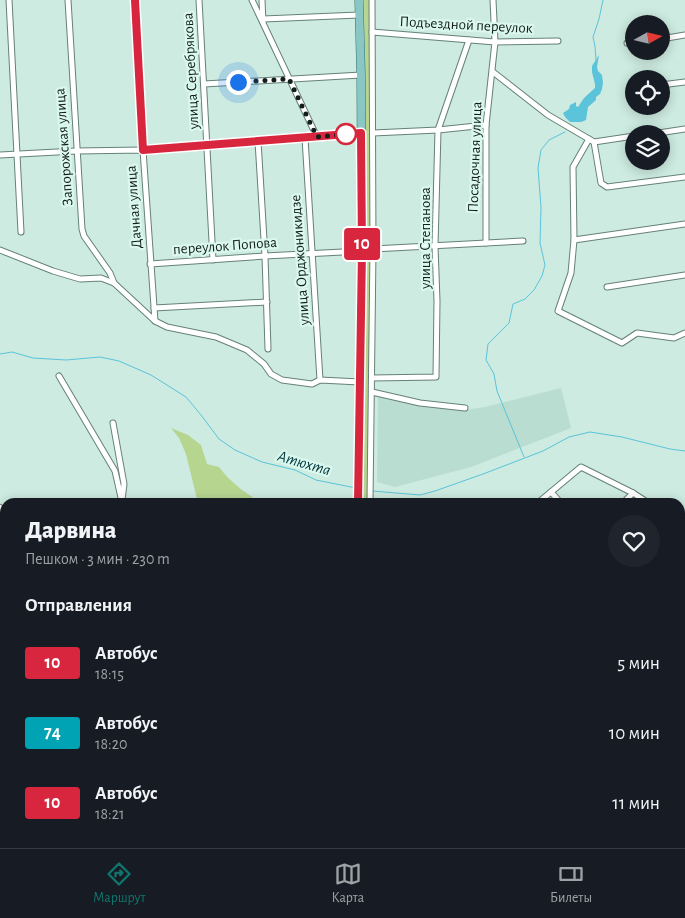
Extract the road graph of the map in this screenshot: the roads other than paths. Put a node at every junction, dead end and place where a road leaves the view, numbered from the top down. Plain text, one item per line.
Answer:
1 (9, 0) edge
2 (68, 0) edge
3 (135, 0) edge
4 (199, 0) edge
5 (252, 0) edge
6 (262, 0) edge
7 (359, 0) edge
8 (372, 0) edge
9 (493, 0) edge
10 (359, 15) junction
11 (263, 22) junction
12 (372, 32) junction
13 (685, 35) edge
14 (670, 38) edge
15 (469, 40) junction
16 (558, 41) dead end
17 (496, 42) junction
18 (493, 72) junction
19 (361, 75) junction
20 (289, 79) junction
21 (685, 82) edge
22 (204, 84) junction
23 (670, 84) edge
24 (486, 125) junction
25 (685, 129) edge
26 (438, 130) junction
27 (670, 131) edge
28 (361, 133) junction
29 (373, 133) junction
30 (317, 137) junction
31 (625, 137) edge
32 (305, 138) junction
33 (591, 140) junction
34 (258, 141) junction
35 (207, 144) junction
36 (143, 150) junction
37 (76, 151) junction
38 (17, 154) junction
39 (0, 155) edge
40 (685, 177) edge
41 (685, 224) edge
42 (21, 232) dead end
43 (574, 240) junction
44 (523, 241) dead end
45 (486, 242) junction
46 (435, 246) junction
47 (373, 249) junction
48 (0, 250) edge
49 (362, 251) junction
50 (313, 253) junction
51 (265, 256) junction
52 (213, 260) junction
53 (150, 264) junction
54 (685, 275) edge
55 (114, 284) junction
56 (607, 287) dead end
57 (267, 302) junction
58 (154, 308) junction
59 (155, 322) junction
60 (685, 333) edge
61 (268, 349) dead end
62 (59, 376) dead end
63 (372, 378) junction
64 (320, 380) junction
65 (360, 382) junction
66 (372, 392) junction
67 (465, 408) dead end
68 (113, 423) dead end
69 (551, 492) junction
70 (633, 494) junction
71 (121, 498) edge
72 (122, 498) edge
73 (358, 498) edge
74 (370, 498) edge
75 (544, 498) edge
76 (556, 498) edge
77 (628, 498) edge
78 (640, 498) edge

1 - 38 street
2 - 37 street, Запорожская улица
3 - 36 street, Дачная улица
4 - 22 street, улица Серебрякова
5 - 11 street
6 - 11 street
7 - 10 main road
8 - 12 street
9 - 17 street
10 - 11 street
10 - 19 main road
11 - 20 street
12 - 15 street, Подъездной переулок
12 - 29 street
13 - 14 street
15 - 17 street, Подъездной переулок
15 - 26 street, улица Степанова
16 - 17 street, Подъездной переулок
17 - 18 street, Посадочная улица
18 - 24 street, Посадочная улица
18 - 33 street
19 - 20 street
19 - 28 main road
20 - 22 street
20 - 30 street
21 - 23 street
22 - 35 street, улица Серебрякова
24 - 26 street
24 - 45 street, Посадочная улица
25 - 27 street
26 - 29 street
26 - 46 street, улица Степанова
28 - 30 street
28 - 49 main road
29 - 47 street
30 - 32 street
31 - 33 street
32 - 34 street
32 - 50 street, улица Орджоникидзе
33 - 40 street
33 - 43 street
34 - 35 street
34 - 51 street
35 - 36 street
35 - 52 street, улица Серебрякова
36 - 37 street
36 - 53 street, Дачная улица
37 - 38 street
37 - 55 street, Запорожская улица
38 - 39 street
38 - 42 street
41 - 43 street
43 - 60 street
44 - 45 street
45 - 46 street
46 - 47 street
46 - 63 street, улица Степанова
47 - 63 street
48 - 55 street
49 - 50 street, переулок Попова
49 - 65 main road
50 - 51 street, переулок Попова
50 - 64 street, улица Орджоникидзе
51 - 52 street, переулок Попова
51 - 57 street
52 - 53 street, переулок Попова
53 - 58 street, Дачная улица
54 - 56 street
55 - 59 street
57 - 58 street
57 - 61 street
58 - 59 street, Дачная улица
59 - 64 street
62 - 71 street
63 - 66 street
64 - 65 street
65 - 73 main road
66 - 67 street
66 - 74 street
68 - 72 street
69 - 70 street
69 - 75 street
69 - 76 street
70 - 77 street
70 - 78 street

